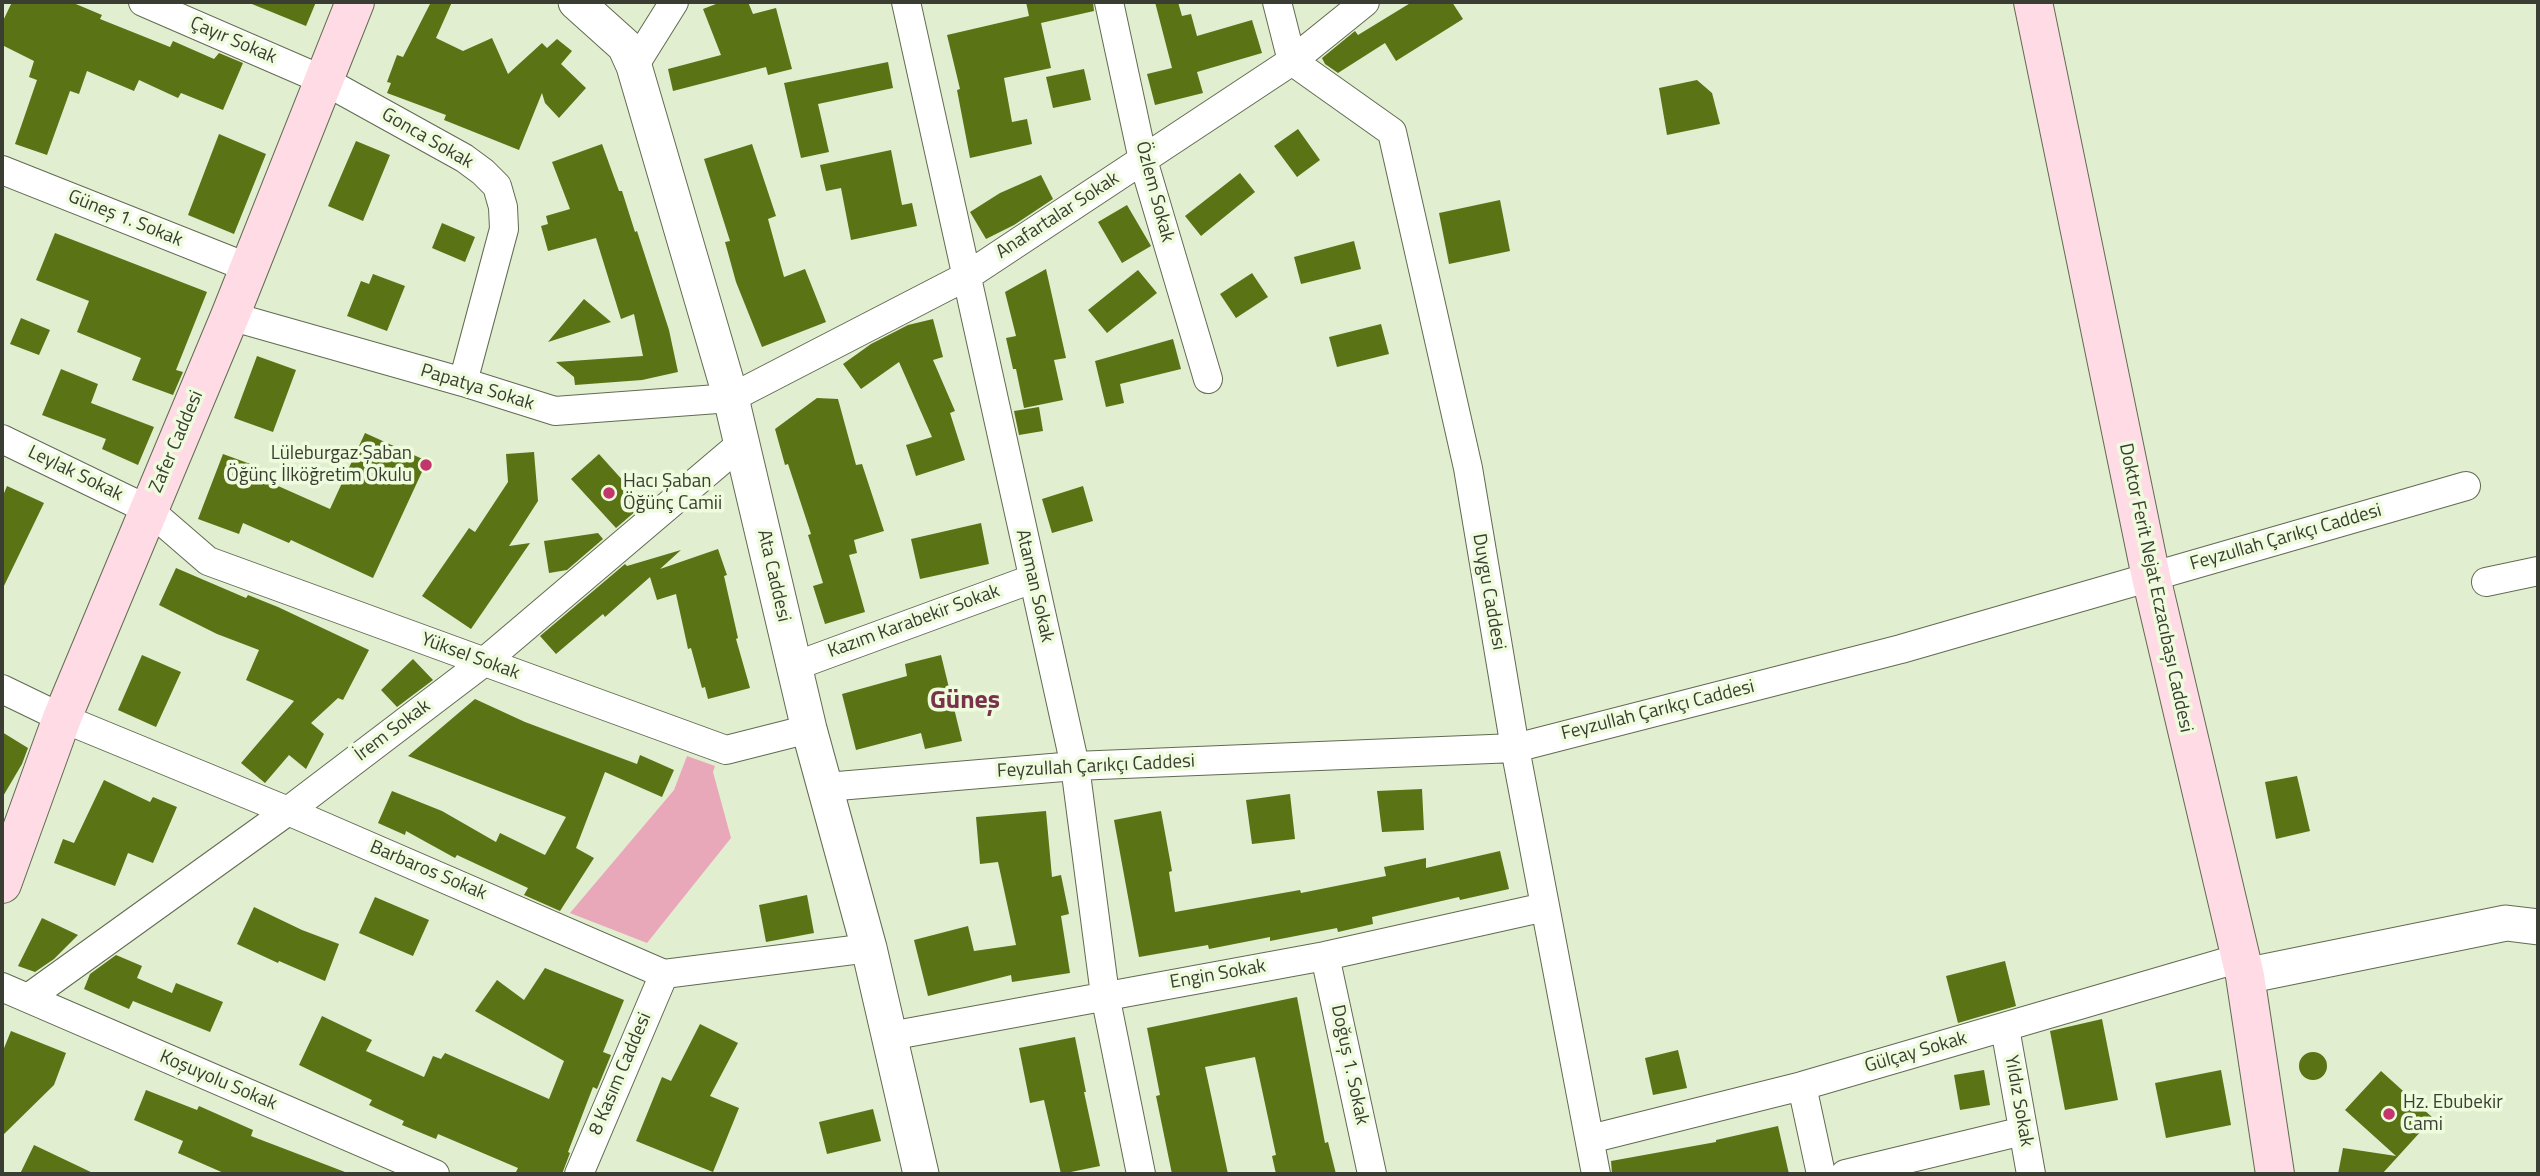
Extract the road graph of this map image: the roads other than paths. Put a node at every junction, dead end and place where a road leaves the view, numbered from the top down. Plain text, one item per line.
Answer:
1 (143, 2) edge
2 (355, 2) edge
3 (576, 2) edge
4 (674, 2) edge
5 (906, 2) edge
6 (1109, 2) edge
7 (1277, 2) edge
8 (1364, 2) edge
9 (2033, 2) edge
10 (1292, 61) junction
11 (634, 66) junction
12 (323, 80) junction
13 (1143, 160) junction
14 (2, 170) edge
15 (249, 268) junction
16 (967, 276) junction
17 (230, 316) junction
18 (1208, 379) dead end
19 (463, 382) junction
20 (731, 398) junction
21 (2, 439) edge
22 (742, 443) junction
23 (2466, 486) dead end
24 (149, 510) junction
25 (2538, 571) edge
26 (2151, 577) junction
27 (1032, 579) junction
28 (2486, 582) dead end
29 (484, 662) junction
30 (795, 666) junction
31 (2, 689) edge
32 (62, 718) junction
33 (809, 729) junction
34 (1515, 748) junction
35 (1075, 766) junction
36 (826, 787) junction
37 (288, 811) junction
38 (2, 884) edge
39 (1545, 907) junction
40 (2538, 927) edge
41 (869, 948) junction
42 (1325, 956) junction
43 (2242, 967) junction
44 (664, 974) junction
45 (2, 987) edge
46 (1105, 995) junction
47 (28, 998) junction
48 (2005, 1028) junction
49 (890, 1036) junction
50 (1802, 1086) junction
51 (2023, 1131) junction
52 (1591, 1139) junction
53 (435, 1174) edge
54 (579, 1174) edge
55 (921, 1174) edge
56 (1141, 1174) edge
57 (1373, 1174) edge
58 (1596, 1174) edge
59 (1821, 1174) edge
60 (1845, 1174) edge
61 (2031, 1174) edge
62 (2274, 1174) edge

1 - 12 street, Çayır Sokak
2 - 12 main road, Zafer Caddesi
3 - 11 street, Ata Caddesi
4 - 11 street
5 - 16 street, Ataman Sokak
6 - 13 street, Özlem Sokak
7 - 10 street
8 - 10 street, Anafartalar Sokak
9 - 26 main road, Doktor Ferit Nejat Eczacıbaşı Caddesi
10 - 13 street, Anafartalar Sokak
10 - 34 street, Duygu Caddesi
11 - 20 street, Ata Caddesi
12 - 15 main road, Zafer Caddesi
12 - 19 street, Gonca Sokak
13 - 16 street, Anafartalar Sokak
13 - 18 street, Özlem Sokak
14 - 15 street, Güneş 1. Sokak
15 - 17 main road, Zafer Caddesi
16 - 20 street, Anafartalar Sokak
16 - 27 street, Ataman Sokak
17 - 19 street, Papatya Sokak
17 - 24 main road, Zafer Caddesi
19 - 20 street, Papatya Sokak
20 - 22 street, Ata Caddesi
21 - 24 street, Leylak Sokak
22 - 29 street, İrem Sokak
22 - 30 street, Ata Caddesi
23 - 26 street, Feyzullah Çarıkçı Caddesi
24 - 29 street, Yüksel Sokak
24 - 32 main road, Zafer Caddesi
25 - 28 street
26 - 34 street, Feyzullah Çarıkçı Caddesi
26 - 43 main road, Doktor Ferit Nejat Eczacıbaşı Caddesi
27 - 30 street, Kazım Karabekir Sokak
27 - 35 street, Ataman Sokak
29 - 33 street, Yüksel Sokak
29 - 37 street, İrem Sokak
30 - 33 street, Ata Caddesi
31 - 32 street, Barbaros Sokak
32 - 37 street, Barbaros Sokak
32 - 38 main road, Zafer Caddesi
33 - 36 street, Ata Caddesi
34 - 35 street, Feyzullah Çarıkçı Caddesi
34 - 39 street, Duygu Caddesi
35 - 36 street, Feyzullah Çarıkçı Caddesi
35 - 46 street, Ataman Sokak
36 - 41 street, Ata Caddesi
37 - 44 street, Barbaros Sokak
37 - 47 street, İrem Sokak
39 - 42 street, Engin Sokak
39 - 52 street, Duygu Caddesi
40 - 43 street, Gülçay Sokak
41 - 44 street
41 - 49 street, Ata Caddesi
42 - 46 street, Engin Sokak
42 - 57 street, Doğuş 1. Sokak
43 - 48 street, Gülçay Sokak
43 - 62 main road, Doktor Ferit Nejat Eczacıbaşı Caddesi
44 - 54 street, 8 Kasım Caddesi
45 - 47 street, Koşuyolu Sokak
46 - 49 street, Engin Sokak
46 - 56 street, Ataman Sokak
47 - 53 street, Koşuyolu Sokak
48 - 50 street, Gülçay Sokak
48 - 51 street, Yıldız Sokak
49 - 55 street, Ata Caddesi
50 - 52 street, Gülçay Sokak
50 - 59 street
51 - 60 street
51 - 61 street, Yıldız Sokak
52 - 58 street, Duygu Caddesi

